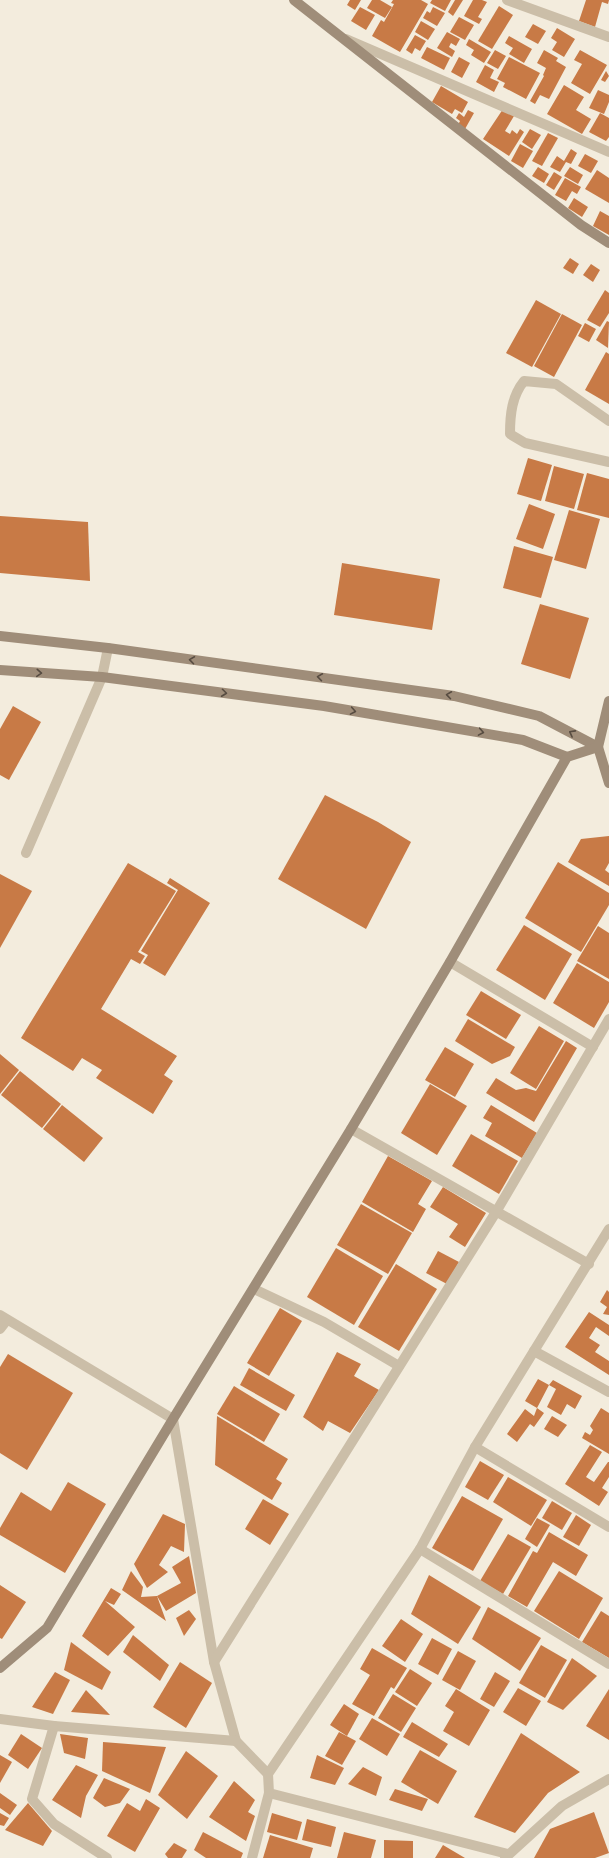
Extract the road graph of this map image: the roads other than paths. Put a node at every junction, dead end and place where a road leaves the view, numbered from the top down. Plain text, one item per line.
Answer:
1 (294, 0) edge
2 (507, 0) edge
3 (338, 35) junction
4 (609, 37) edge
5 (609, 152) edge
6 (609, 243) edge
7 (609, 421) edge
8 (609, 462) edge
9 (0, 636) edge
10 (108, 648) junction
11 (0, 670) edge
12 (102, 677) junction
13 (609, 701) edge
14 (598, 747) junction
15 (567, 757) junction
16 (609, 783) edge
17 (26, 853) dead end
18 (450, 962) junction
19 (609, 1019) edge
20 (593, 1047) junction
21 (351, 1129) junction
22 (496, 1212) junction
23 (607, 1236) edge
24 (589, 1264) junction
25 (254, 1288) junction
26 (2, 1319) edge
27 (0, 1329) edge
28 (534, 1351) junction
29 (399, 1366) junction
30 (609, 1392) edge
31 (173, 1419) junction
32 (475, 1447) junction
33 (609, 1528) edge
34 (420, 1549) junction
35 (214, 1662) junction
36 (609, 1664) edge
37 (0, 1668) edge
38 (0, 1719) edge
39 (54, 1726) junction
40 (236, 1740) junction
41 (268, 1774) junction
42 (609, 1779) edge
43 (269, 1794) junction
44 (507, 1856) edge
45 (107, 1858) edge
46 (252, 1858) edge

1 - 3 street
2 - 4 street
3 - 5 street
3 - 6 street
7 - 8 street
9 - 10 street
10 - 12 street
14 -> 10 street
11 -> 12 street
12 -> 15 street
12 - 17 street
13 - 14 street
14 - 15 street
14 - 16 street
15 - 18 street
18 - 20 street
18 - 21 street
19 - 20 street
20 - 22 street
21 - 22 street
21 - 25 street
22 - 24 street
22 - 29 street
23 - 24 street
24 - 28 street
25 - 29 street
25 - 31 street
26 - 27 street
26 - 31 street
28 - 30 street
28 - 32 street
29 - 35 street
31 - 35 street
31 - 37 street
32 - 33 street
32 - 34 street
34 - 36 street
34 - 41 street
35 - 40 street
38 - 39 street
39 - 40 street
39 - 45 street
40 - 41 street
41 - 43 street
42 - 44 street
43 - 44 street
43 - 46 street

